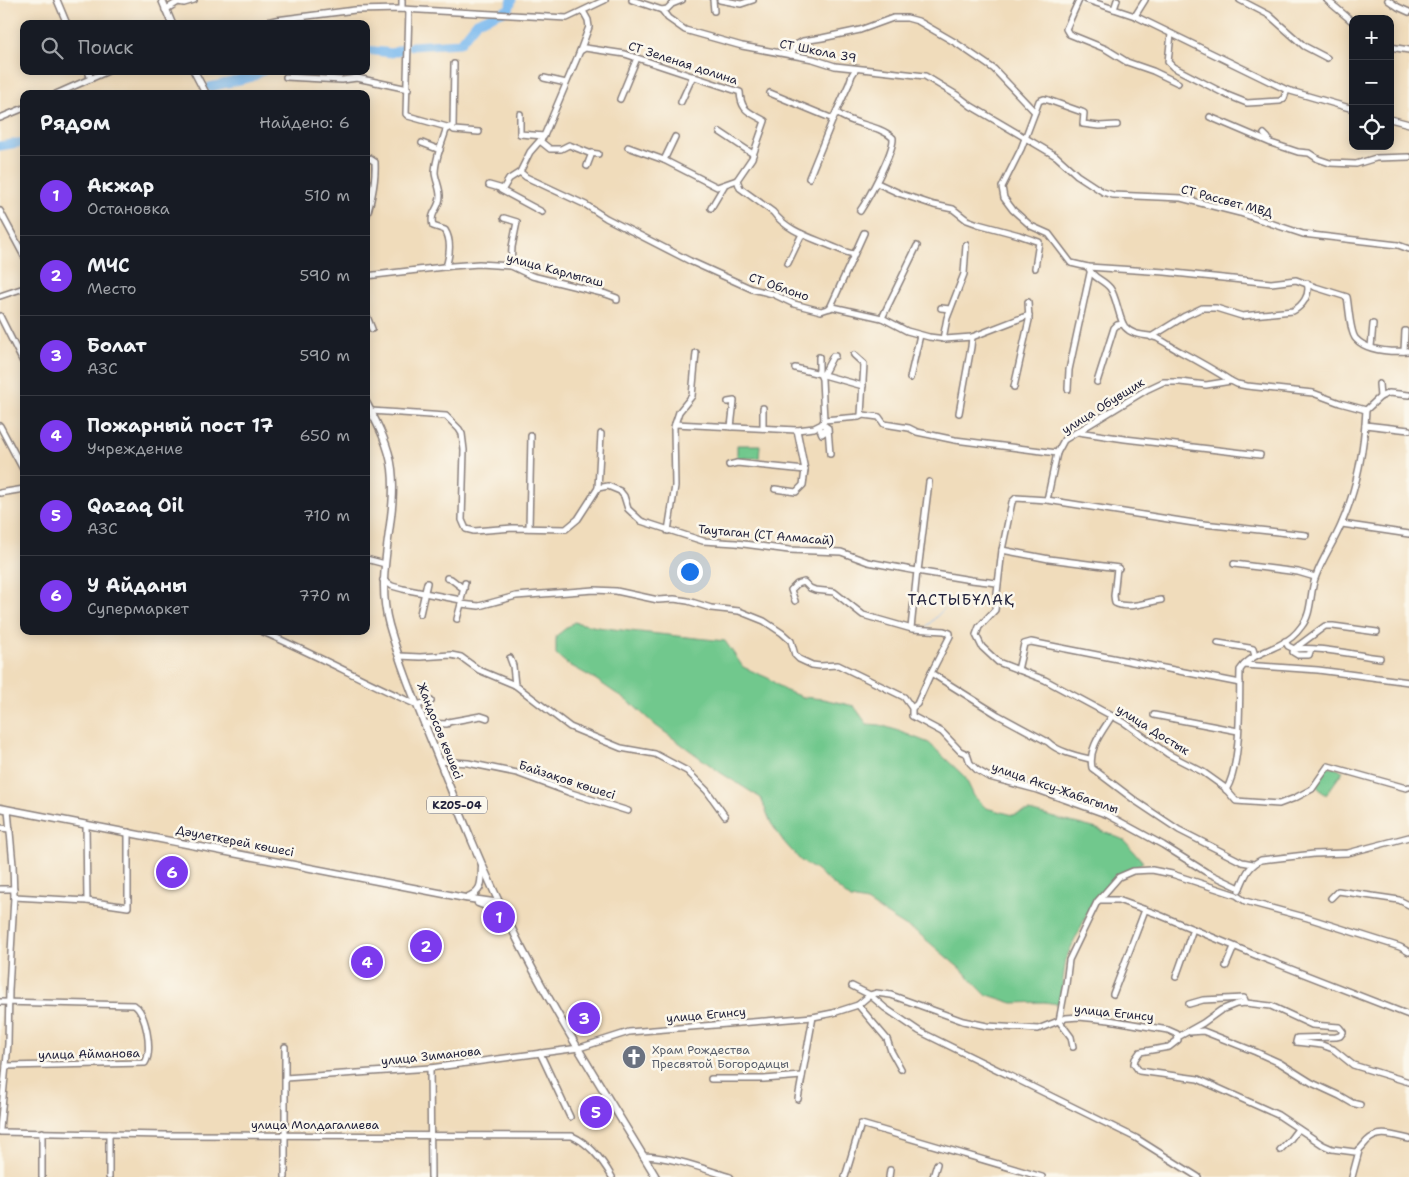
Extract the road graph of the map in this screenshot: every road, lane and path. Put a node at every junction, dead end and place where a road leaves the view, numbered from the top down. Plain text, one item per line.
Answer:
1 (162, 0) edge
2 (194, 0) edge
3 (402, 0) edge
4 (605, 0) edge
5 (632, 0) edge
6 (682, 0) edge
7 (713, 0) edge
8 (720, 0) edge
9 (753, 0) edge
10 (1079, 0) edge
11 (1087, 0) edge
12 (1117, 0) edge
13 (1145, 0) edge
14 (1240, 0) edge
15 (1327, 0) edge
16 (1388, 0) edge
17 (59, 1) edge
18 (178, 1) edge
19 (402, 9) junction
20 (1114, 9) junction
21 (165, 10) junction
22 (409, 10) junction
23 (662, 10) junction
24 (583, 11) junction
25 (714, 11) dead end
26 (1409, 12) edge
27 (1135, 16) junction
28 (1349, 19) edge
29 (66, 20) edge
30 (170, 20) edge
31 (276, 20) edge
32 (1171, 34) junction
33 (1394, 48) edge
34 (1409, 50) edge
35 (580, 51) junction
36 (791, 54) junction
37 (637, 58) junction
38 (1327, 58) dead end
39 (454, 64) dead end
40 (856, 69) junction
41 (90, 75) edge
42 (100, 75) edge
43 (196, 75) edge
44 (286, 76) dead end
45 (693, 76) junction
46 (544, 78) dead end
47 (91, 79) junction
48 (566, 83) junction
49 (1178, 83) dead end
50 (408, 89) junction
51 (65, 90) edge
52 (204, 90) edge
53 (1288, 90) junction
54 (770, 93) dead end
55 (620, 99) dead end
56 (681, 102) dead end
57 (1349, 108) edge
58 (20, 110) edge
59 (1036, 112) junction
60 (837, 113) junction
61 (520, 114) dead end
62 (1210, 117) dead end
63 (0, 118) edge
64 (833, 119) junction
65 (1394, 120) edge
66 (1409, 124) edge
67 (1117, 125) dead end
68 (451, 127) junction
69 (479, 132) dead end
70 (720, 132) dead end
71 (1264, 134) dead end
72 (675, 137) dead end
73 (542, 138) junction
74 (1025, 138) junction
75 (1266, 140) junction
76 (422, 143) dead end
77 (628, 148) dead end
78 (440, 150) junction
79 (753, 154) junction
80 (1409, 157) edge
81 (370, 159) edge
82 (664, 160) junction
83 (587, 166) dead end
84 (520, 172) junction
85 (809, 178) dead end
86 (737, 180) junction
87 (876, 183) junction
88 (489, 185) dead end
89 (724, 186) junction
90 (504, 189) junction
91 (370, 195) edge
92 (711, 208) dead end
93 (0, 211) edge
94 (860, 211) dead end
95 (542, 212) dead end
96 (504, 218) dead end
97 (864, 233) dead end
98 (802, 234) junction
99 (966, 245) dead end
100 (917, 246) dead end
101 (20, 248) edge
102 (1409, 249) edge
103 (854, 254) junction
104 (788, 263) dead end
105 (511, 266) junction
106 (446, 267) junction
107 (1035, 268) dead end
108 (1089, 270) junction
109 (370, 276) edge
110 (1307, 284) junction
111 (20, 289) edge
112 (0, 296) edge
113 (617, 300) dead end
114 (1028, 302) dead end
115 (830, 308) junction
116 (941, 308) dead end
117 (950, 309) junction
118 (1029, 315) junction
119 (0, 316) edge
120 (882, 318) junction
121 (370, 324) edge
122 (1123, 324) junction
123 (1373, 324) dead end
124 (372, 329) dead end
125 (1405, 331) dead end
126 (920, 335) junction
127 (972, 337) junction
128 (1151, 337) junction
129 (943, 339) junction
130 (1371, 347) junction
131 (1406, 351) edge
132 (696, 353) dead end
133 (854, 355) dead end
134 (20, 356) edge
135 (835, 356) dead end
136 (819, 357) dead end
137 (795, 368) dead end
138 (821, 374) junction
139 (910, 378) dead end
140 (1231, 381) junction
141 (1097, 382) dead end
142 (1379, 384) dead end
143 (863, 386) junction
144 (1014, 388) dead end
145 (1068, 389) dead end
146 (1409, 395) edge
147 (1380, 397) junction
148 (733, 400) dead end
149 (763, 408) dead end
150 (1366, 410) junction
151 (371, 411) joint
152 (959, 413) dead end
153 (862, 415) junction
154 (675, 424) junction
155 (822, 424) junction
156 (1365, 425) junction
157 (0, 426) edge
158 (731, 427) junction
159 (763, 428) junction
160 (797, 430) junction
161 (1409, 430) edge
162 (1078, 432) junction
163 (600, 434) dead end
164 (531, 436) dead end
165 (829, 442) junction
166 (1057, 453) junction
167 (830, 454) dead end
168 (1260, 455) dead end
169 (20, 464) edge
170 (729, 465) dead end
171 (805, 470) junction
172 (930, 482) dead end
173 (598, 488) junction
174 (775, 489) dead end
175 (20, 490) edge
176 (0, 493) edge
177 (1047, 500) junction
178 (1342, 524) junction
179 (529, 528) junction
180 (668, 531) junction
181 (1409, 534) edge
182 (1306, 535) dead end
183 (1002, 550) junction
184 (370, 560) edge
185 (385, 564) junction
186 (1234, 564) dead end
187 (918, 571) junction
188 (1315, 577) junction
189 (447, 578) dead end
190 (384, 580) junction
191 (998, 582) junction
192 (427, 583) dead end
193 (465, 583) dead end
194 (464, 590) junction
195 (425, 594) junction
196 (1161, 600) dead end
197 (795, 601) dead end
198 (461, 602) junction
199 (420, 614) dead end
200 (457, 619) dead end
201 (911, 628) junction
202 (1378, 632) dead end
203 (270, 635) edge
204 (1285, 642) junction
205 (1218, 643) dead end
206 (1294, 649) junction
207 (399, 656) junction
208 (1255, 656) junction
209 (510, 658) dead end
210 (1380, 658) dead end
211 (1244, 665) junction
212 (1018, 670) junction
213 (931, 673) junction
214 (1409, 682) edge
215 (1240, 683) junction
216 (515, 684) junction
217 (431, 701) dead end
218 (417, 705) junction
219 (912, 708) junction
220 (1154, 715) dead end
221 (1112, 716) junction
222 (487, 718) dead end
223 (424, 723) junction
224 (1238, 731) junction
225 (1090, 758) junction
226 (440, 761) junction
227 (1409, 787) edge
228 (1226, 790) junction
229 (0, 808) edge
230 (8, 810) junction
231 (628, 810) dead end
232 (725, 816) dead end
233 (86, 824) junction
234 (0, 828) edge
235 (10, 829) junction
236 (128, 832) junction
237 (1409, 837) edge
238 (482, 864) junction
239 (1251, 867) junction
240 (1240, 888) junction
241 (0, 889) edge
242 (14, 889) junction
243 (1236, 895) junction
244 (14, 897) junction
245 (465, 898) junction
246 (1331, 898) dead end
247 (1099, 900) junction
248 (87, 901) junction
249 (500, 903) junction
250 (1409, 905) edge
251 (1145, 910) junction
252 (510, 925) junction
253 (1194, 929) junction
254 (1234, 947) junction
255 (1409, 952) edge
256 (1226, 966) dead end
257 (1176, 977) dead end
258 (852, 986) dead end
259 (1113, 994) dead end
260 (870, 995) junction
261 (0, 1002) edge
262 (9, 1002) junction
263 (1246, 1003) junction
264 (1189, 1004) dead end
265 (858, 1005) junction
266 (1409, 1015) edge
267 (813, 1017) junction
268 (1059, 1021) junction
269 (1200, 1025) junction
270 (1203, 1031) junction
271 (1180, 1036) junction
272 (285, 1046) dead end
273 (1073, 1047) dead end
274 (578, 1048) junction
275 (540, 1054) junction
276 (6, 1066) junction
277 (430, 1068) junction
278 (901, 1069) dead end
279 (802, 1076) junction
280 (285, 1078) junction
281 (711, 1079) dead end
282 (1409, 1082) edge
283 (798, 1099) dead end
284 (1360, 1105) dead end
285 (570, 1117) dead end
286 (1298, 1129) junction
287 (0, 1130) edge
288 (42, 1132) junction
289 (109, 1134) junction
290 (432, 1135) junction
291 (284, 1136) junction
292 (1409, 1139) edge
293 (1280, 1150) dead end
294 (1359, 1151) junction
295 (643, 1156) junction
296 (937, 1164) dead end
297 (890, 1170) dead end
298 (42, 1177) edge
299 (108, 1177) edge
300 (285, 1177) edge
301 (431, 1177) edge
302 (612, 1177) edge
303 (656, 1177) edge
304 (730, 1177) edge
305 (845, 1177) edge
306 (889, 1177) edge
307 (933, 1177) edge
308 (1042, 1177) edge
309 (1198, 1177) edge
310 (1352, 1177) edge

1 - 21 main road
2 - 18 street
3 - 19 street
4 - 24 street
5 - 23 street, СТ Школа 39
6 - 23 street
7 - 25 street
8 - 9 street
10 - 49 street
11 - 20 street
12 - 20 street
13 - 27 street
14 - 38 street
15 - 28 street
16 - 26 street
17 - 29 street
18 - 21 street
19 - 22 street
19 - 31 street
20 - 27 street
21 - 30 main road
22 - 24 street
22 - 50 street
23 - 36 street, СТ Школа 39
24 - 35 street
27 - 32 street
32 - 53 street
32 - 53 street
33 - 34 street
35 - 37 street, СТ Зеленая долина
35 - 48 street
36 - 40 street, СТ Школа 39
36 - 59 street
37 - 45 street, СТ Зеленая долина
37 - 55 street
39 - 68 street
40 - 60 street
40 - 74 street, СТ Школа 39
41 - 47 street
42 - 47 street
43 - 52 main road
44 - 50 street
45 - 56 street
45 - 79 street, СТ Зеленая долина
46 - 48 street
47 - 51 street
48 - 73 street
50 - 68 street
53 - 57 street
54 - 64 street
58 - 63 street
59 - 67 street
59 - 74 street
60 - 64 street
60 - 87 street
61 - 73 street
62 - 75 street
64 - 85 street
65 - 66 street
68 - 69 street
68 - 78 street
70 - 79 street
71 - 75 street
72 - 82 street
73 - 83 street
73 - 84 street
74 - 102 street, СТ Рассвет МВД
74 - 108 street
75 - 80 street
76 - 78 street
77 - 82 street
78 - 106 street
79 - 86 street, СТ Зеленая долина
81 - 91 street
82 - 89 street
84 - 90 street
84 - 115 street, СТ Облоно
86 - 89 street
86 - 98 street
87 - 94 street
87 - 107 street
88 - 90 street
89 - 92 street
90 - 95 street
93 - 101 street
96 - 105 street
97 - 103 street
98 - 103 street
98 - 104 street
99 - 117 street
100 - 120 street
103 - 115 street
105 - 106 street, улица Карлыгаш
105 - 113 street, улица Карлыгаш
106 - 109 street, улица Карлыгаш
108 - 110 street
108 - 122 street
108 - 145 street
110 - 128 street
110 - 130 street
111 - 112 street
114 - 118 street
115 - 120 street, СТ Облоно
116 - 117 street
117 - 129 street
118 - 127 street, СТ Облоно
118 - 144 street
119 - 134 street
120 - 126 street, СТ Облоно
121 - 124 street
122 - 128 street
122 - 141 street
123 - 130 street
125 - 131 street
126 - 129 street, СТ Облоно
126 - 139 street
127 - 129 street, СТ Облоно
127 - 152 street
128 - 140 street
130 - 131 street
132 - 154 street
133 - 143 street
135 - 138 street
136 - 138 street
137 - 138 street
138 - 143 street
138 - 155 street
140 - 150 street, улица Обувщик
140 - 162 street, улица Обувщик
142 - 147 street
143 - 153 street
146 - 147 street
147 - 150 street
148 - 158 street
149 - 159 street
150 - 156 street
151 - 179 street
151 - 185 main road, Жандосов көшесі / KZ05-04
153 - 155 street
153 - 166 street
154 - 158 street
154 - 180 street
155 - 160 street
155 - 165 street
155 - 165 street
156 - 161 street
156 - 178 street
157 - 169 street
158 - 159 street
159 - 160 street
160 - 171 street
162 - 166 street, улица Обувщик
162 - 168 street
163 - 173 street
164 - 179 street
165 - 167 street
166 - 177 street, улица Обувщик
170 - 171 street
171 - 174 street
172 - 187 street
173 - 179 street
173 - 180 street, Таутаган (СТ Алмасай)
175 - 176 street
177 - 182 street
177 - 183 street
178 - 181 street
178 - 188 street
180 - 187 street, Таутаган (СТ Алмасай)
183 - 191 street
183 - 196 street
184 - 185 street
185 - 190 main road, Жандосов көшесі / KZ05-04
186 - 188 street
187 - 191 street, Таутаган (СТ Алмасай)
187 - 201 street
188 - 204 street
189 - 194 street
190 - 195 street, улица Аксу-Жабагылы
190 - 207 main road, Жандосов көшесі / KZ05-04
191 - 212 street, улица Достык
192 - 195 street
193 - 194 street
194 - 198 street
195 - 198 street, улица Аксу-Жабагылы
195 - 199 street
197 - 201 street
198 - 200 street
198 - 219 street, улица Аксу-Жабагылы
201 - 213 street
202 - 206 street
203 - 218 street
204 - 206 street
204 - 208 street
205 - 208 street
206 - 210 street
207 - 216 street
207 - 218 main road, Жандосов көшесі / KZ05-04
208 - 211 street
209 - 216 street
211 - 214 street
211 - 215 street
212 - 215 street
212 - 221 street, улица Достык
213 - 219 street
213 - 225 street
215 - 224 street
216 - 232 street
217 - 218 street
218 - 223 main road, Жандосов көшесі / KZ05-04
219 - 240 street, улица Аксу-Жабагылы
220 - 224 street
221 - 225 street
221 - 228 street, улица Достык
222 - 223 street
223 - 226 main road, Жандосов көшесі / KZ05-04
224 - 228 street
225 - 239 street
226 - 231 street, Байзақов көшесі
226 - 238 main road, Жандосов көшесі / KZ05-04
227 - 228 street, улица Достык
229 - 230 main road, Дәулеткерей көшесі
230 - 233 main road, Дәулеткерей көшесі
230 - 235 street
233 - 236 main road, Дәулеткерей көшесі
233 - 248 street
234 - 235 street
235 - 242 street
236 - 245 main road, Дәулеткерей көшесі
236 - 248 street
237 - 239 street
238 - 245 main road
238 - 249 main road, Жандосов көшесі / KZ05-04
239 - 240 street
240 - 243 street
241 - 242 street
242 - 244 street
243 - 247 street
243 - 255 street
244 - 248 street
244 - 262 street
245 - 249 main road
245 - 252 main road
246 - 250 street
247 - 251 street
247 - 268 street
249 - 252 main road, Жандосов көшесі / KZ05-04
251 - 253 street
251 - 259 street
252 - 274 main road, Жандосов көшесі / KZ05-04
253 - 254 street
253 - 257 street
254 - 256 street
254 - 266 street
258 - 260 street
260 - 265 street, улица Егинсу
260 - 268 street, улица Егинсу
260 - 309 street
261 - 262 street
262 - 276 street
262 - 276 street, улица Айманова
263 - 264 street
263 - 269 street
263 - 282 street
265 - 267 street, улица Егинсу
265 - 278 street
267 - 274 street, улица Егинсу
267 - 279 street
268 - 271 street, улица Егинсу
268 - 273 street
269 - 270 street
269 - 271 street
270 - 271 street
270 - 284 street
271 - 286 street
272 - 280 street
274 - 275 street, улица Зиманова
274 - 295 main road, Жандосов көшесі / KZ05-04
275 - 277 street, улица Зиманова
275 - 285 street
276 - 287 street
277 - 280 street, улица Зиманова
277 - 290 street
279 - 281 street
279 - 283 street
280 - 291 street
286 - 293 street
286 - 294 street
287 - 288 street, улица Молдагалиева
288 - 289 street, улица Молдагалиева
288 - 298 street
289 - 291 street, улица Молдагалиева
289 - 299 street
290 - 291 street, улица Молдагалиева
290 - 301 street
290 - 302 street, улица Молдагалиева
291 - 300 street
292 - 294 street
294 - 310 street
295 - 303 main road, Жандосов көшесі / KZ05-04
295 - 304 street
296 - 307 street
297 - 306 street
305 - 308 street

